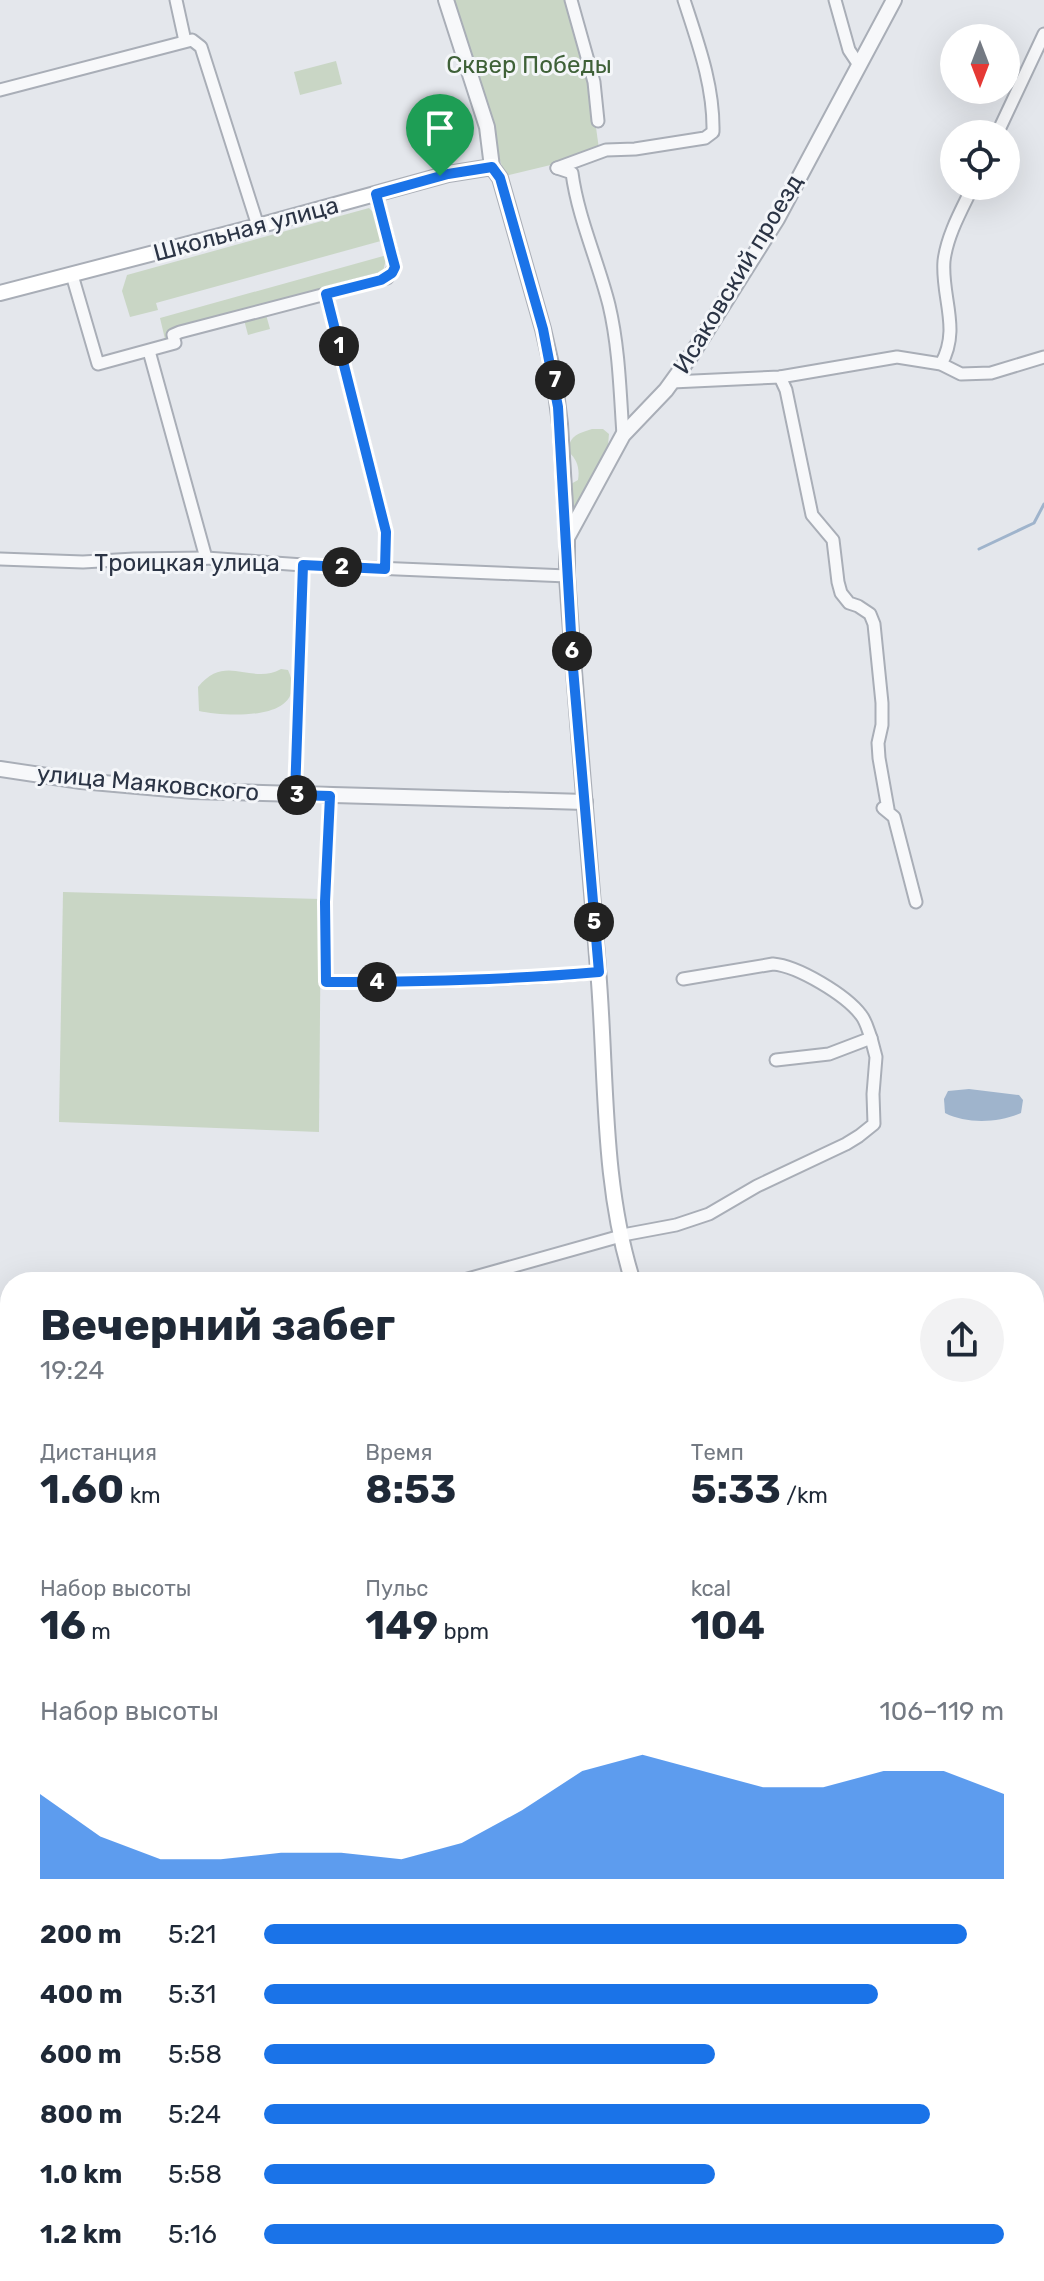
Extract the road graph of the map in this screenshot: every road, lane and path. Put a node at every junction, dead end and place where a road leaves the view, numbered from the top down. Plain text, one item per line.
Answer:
1 (176, 0) edge
2 (446, 0) edge
3 (571, 0) edge
4 (684, 0) edge
5 (835, 0) edge
6 (894, 0) edge
7 (1044, 34) edge
8 (188, 41) junction
9 (859, 65) junction
10 (0, 90) edge
11 (1004, 120) edge
12 (598, 121) dead end
13 (492, 167) junction
14 (376, 194) junction
15 (966, 200) edge
16 (258, 226) junction
17 (72, 275) junction
18 (0, 293) edge
19 (326, 294) junction
20 (149, 351) junction
21 (1044, 357) edge
22 (941, 364) junction
23 (780, 377) junction
24 (672, 382) junction
25 (623, 435) junction
26 (567, 538) junction
27 (206, 558) junction
28 (0, 559) edge
29 (303, 565) junction
30 (385, 569) junction
31 (567, 576) junction
32 (0, 769) edge
33 (295, 795) junction
34 (330, 796) junction
35 (585, 802) junction
36 (916, 902) dead end
37 (599, 972) junction
38 (683, 979) dead end
39 (871, 1038) junction
40 (776, 1060) dead end
41 (621, 1236) junction
42 (493, 1272) edge
43 (630, 1272) edge

1 - 8 street
2 - 13 street
3 - 12 street
4 - 25 street
5 - 9 street
6 - 9 street, Исаковский проезд
7 - 11 street
8 - 10 street
8 - 16 street
9 - 24 street, Исаковский проезд
13 - 14 main road, Школьная улица
13 - 26 main road
14 - 16 main road, Школьная улица
14 - 19 street
15 - 22 street
16 - 17 main road, Школьная улица
17 - 18 main road, Школьная улица
17 - 20 street
19 - 20 street
19 - 30 street
20 - 27 street
21 - 22 street
22 - 23 street
23 - 24 street
23 - 36 street
24 - 25 street, Исаковский проезд
25 - 26 street, Исаковский проезд
26 - 31 main road
27 - 28 street, Троицкая улица
27 - 29 street, Троицкая улица
29 - 30 street, Троицкая улица
29 - 33 street
30 - 31 street, Троицкая улица
31 - 35 main road
32 - 33 street, улица Маяковского
33 - 34 street, улица Маяковского
34 - 35 street, улица Маяковского
34 - 37 street
35 - 37 main road
37 - 41 main road
38 - 39 street
39 - 40 street
39 - 41 street
41 - 42 street
41 - 43 main road

